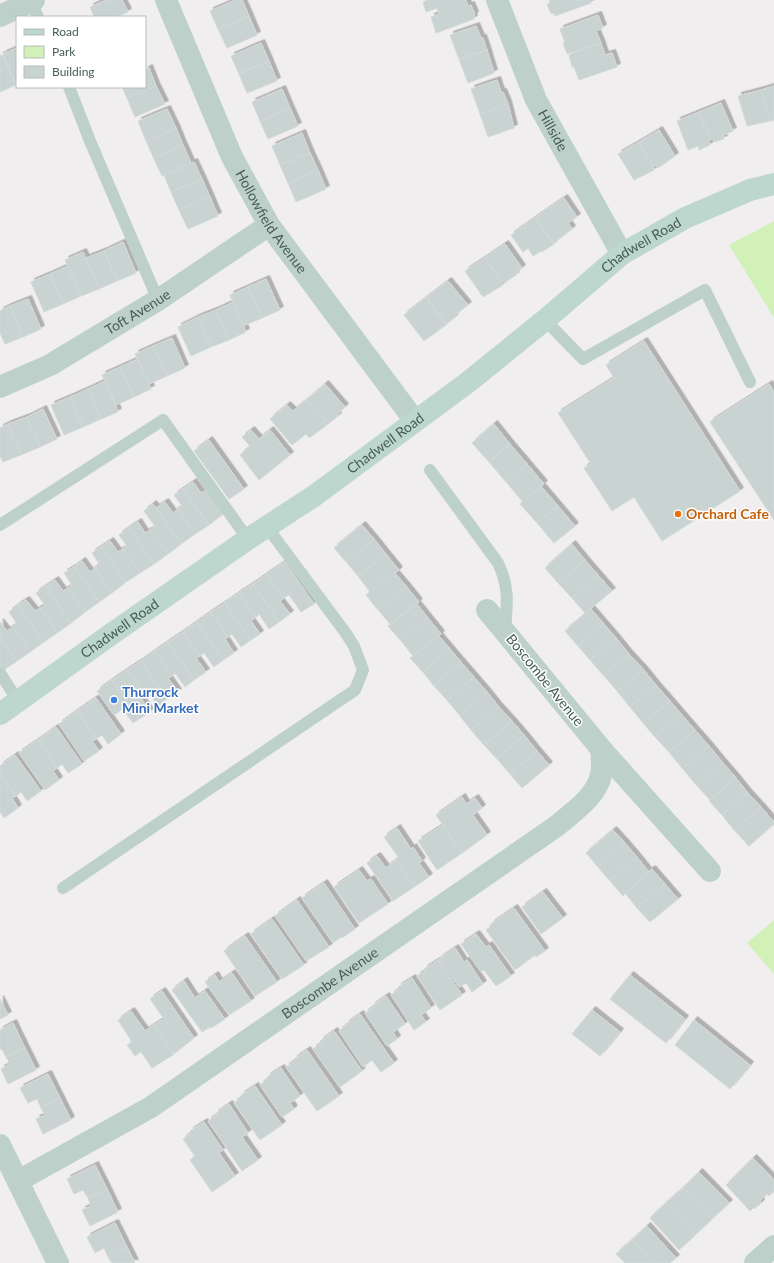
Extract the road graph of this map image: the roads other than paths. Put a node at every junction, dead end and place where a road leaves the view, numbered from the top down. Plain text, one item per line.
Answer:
1 (166, 0) edge
2 (497, 0) edge
3 (34, 6) edge
4 (0, 16) edge
5 (69, 88) edge
6 (774, 184) edge
7 (269, 225) junction
8 (622, 254) junction
9 (158, 300) junction
10 (546, 320) junction
11 (750, 382) dead end
12 (0, 387) edge
13 (415, 421) junction
14 (430, 470) dead end
15 (0, 526) edge
16 (267, 527) junction
17 (248, 539) junction
18 (487, 610) dead end
19 (505, 631) junction
20 (0, 673) edge
21 (18, 700) junction
22 (0, 714) edge
23 (602, 750) junction
24 (710, 871) dead end
25 (63, 888) dead end
26 (0, 1144) edge
27 (18, 1181) junction
28 (774, 1246) edge
29 (58, 1263) edge
30 (755, 1263) edge

1 - 7 street, Hollowfield Avenue
2 - 8 street, Hillside
3 - 4 street
5 - 9 lane
6 - 8 street, Chadwell Road
7 - 9 street, Toft Avenue
7 - 13 street, Hollowfield Avenue
8 - 10 street, Chadwell Road
9 - 12 street, Toft Avenue
10 - 11 lane
10 - 13 street, Chadwell Road
13 - 16 street, Chadwell Road
14 - 19 lane
15 - 17 lane
16 - 17 street, Chadwell Road
16 - 25 lane
17 - 21 street, Chadwell Road
18 - 19 street, Boscombe Avenue
19 - 23 street, Boscombe Avenue
20 - 21 lane
21 - 22 street, Chadwell Road
23 - 24 street, Boscombe Avenue
23 - 27 street, Boscombe Avenue
26 - 27 street
27 - 29 street
28 - 30 street

